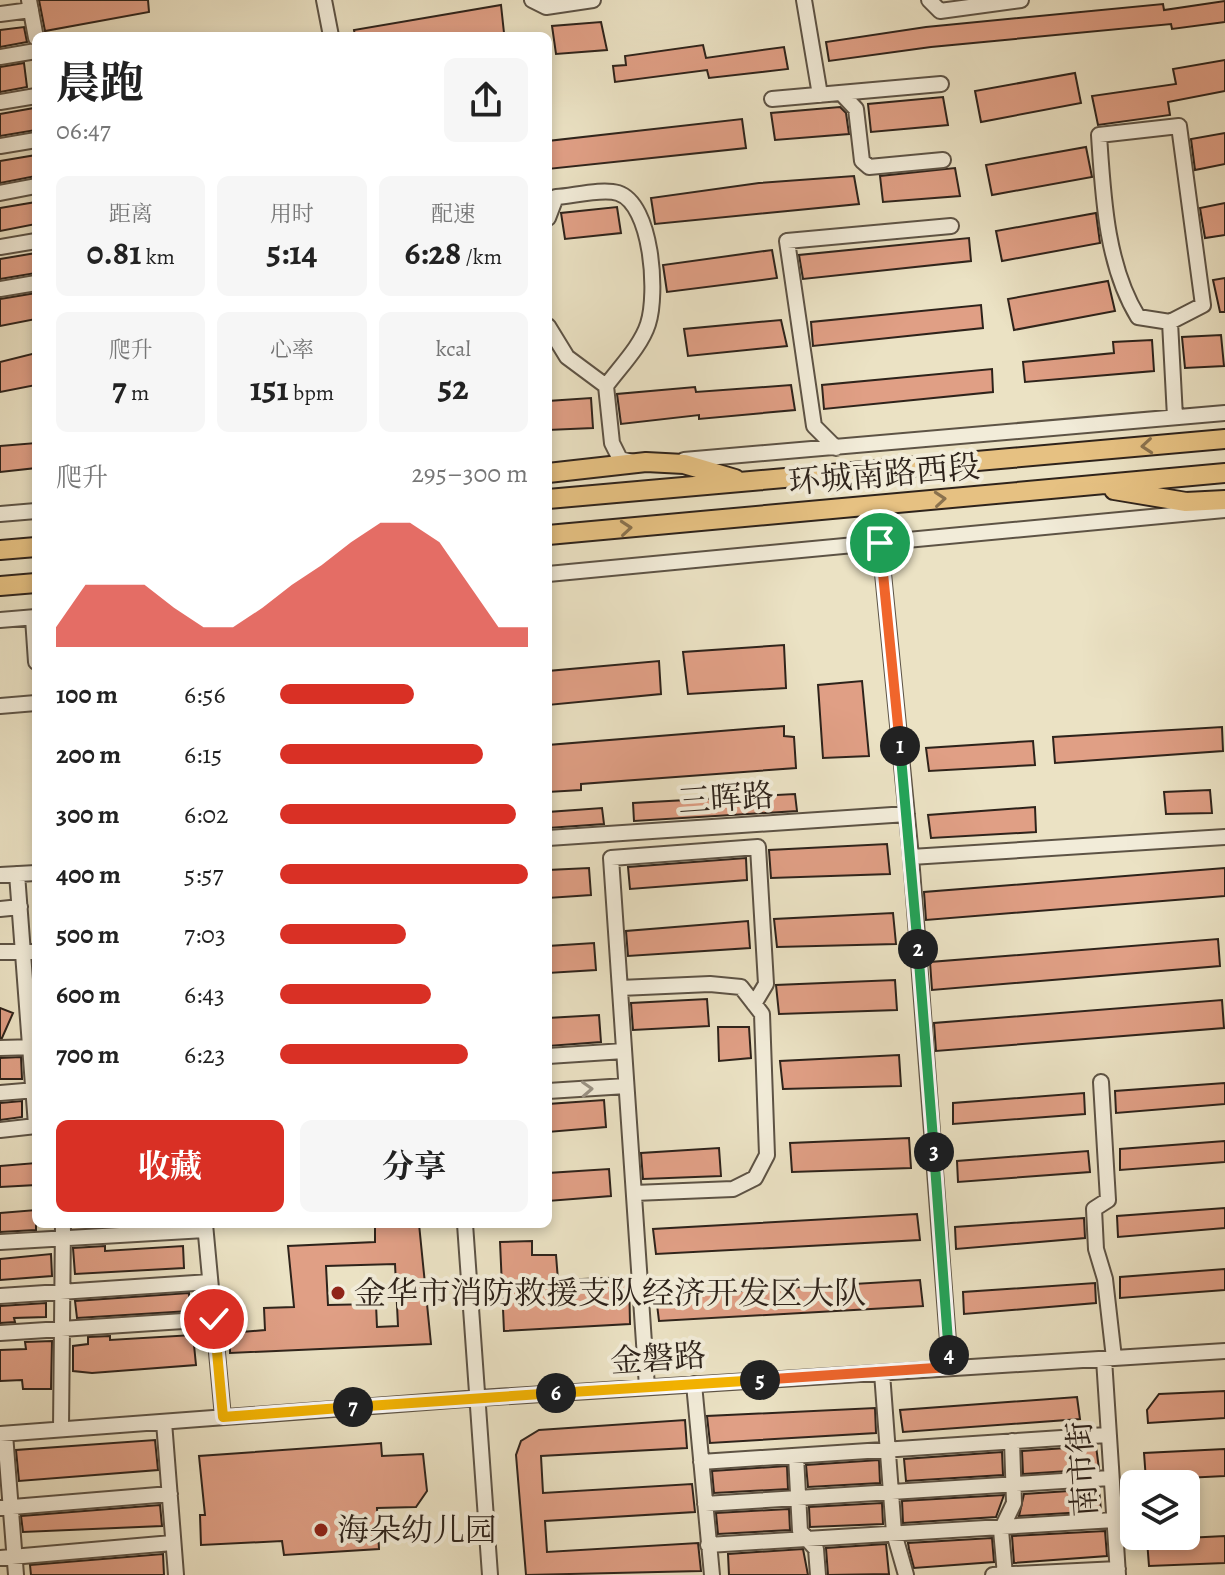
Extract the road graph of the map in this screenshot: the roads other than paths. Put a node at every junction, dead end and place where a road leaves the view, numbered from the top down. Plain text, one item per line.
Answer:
1 (324, 0) edge
2 (532, 0) edge
3 (593, 0) edge
4 (804, 0) edge
5 (929, 0) edge
6 (1021, 0) edge
7 (30, 5) edge
8 (0, 14) edge
9 (35, 32) edge
10 (330, 32) edge
11 (32, 52) edge
12 (0, 57) edge
13 (941, 84) dead end
14 (841, 93) junction
15 (820, 95) junction
16 (32, 97) edge
17 (772, 99) dead end
18 (0, 102) edge
19 (32, 141) edge
20 (0, 146) edge
21 (943, 160) dead end
22 (32, 187) edge
23 (0, 193) edge
24 (552, 208) edge
25 (951, 226) dead end
26 (32, 242) edge
27 (0, 247) edge
28 (32, 284) edge
29 (0, 289) edge
30 (1170, 322) junction
31 (552, 333) edge
32 (606, 386) junction
33 (1225, 413) edge
34 (1175, 417) junction
35 (1225, 439) edge
36 (836, 448) junction
37 (620, 459) junction
38 (639, 463) junction
39 (552, 466) edge
40 (552, 473) edge
41 (1225, 473) edge
42 (746, 482) junction
43 (1088, 486) junction
44 (552, 499) edge
45 (1225, 500) edge
46 (1225, 510) edge
47 (32, 511) edge
48 (0, 514) edge
49 (552, 535) edge
50 (880, 543) junction
51 (32, 547) edge
52 (0, 550) edge
53 (552, 574) edge
54 (32, 583) edge
55 (0, 586) edge
56 (32, 618) edge
57 (0, 620) edge
58 (32, 703) edge
59 (0, 706) edge
60 (907, 814) junction
61 (1225, 837) edge
62 (552, 838) edge
63 (911, 857) junction
64 (32, 873) edge
65 (17, 874) junction
66 (0, 875) edge
67 (20, 907) junction
68 (0, 909) edge
69 (0, 952) edge
70 (28, 953) edge
71 (620, 988) junction
72 (754, 1004) junction
73 (32, 1029) edge
74 (0, 1048) edge
75 (32, 1048) edge
76 (624, 1051) junction
77 (552, 1056) edge
78 (1101, 1082) dead end
79 (626, 1086) junction
80 (32, 1090) edge
81 (552, 1091) edge
82 (0, 1093) edge
83 (32, 1126) edge
84 (0, 1130) edge
85 (634, 1193) junction
86 (158, 1228) edge
87 (205, 1228) edge
88 (465, 1228) edge
89 (64, 1230) edge
90 (0, 1242) edge
91 (210, 1282) junction
92 (60, 1292) junction
93 (0, 1296) edge
94 (214, 1319) junction
95 (60, 1329) junction
96 (0, 1333) edge
97 (1225, 1351) edge
98 (1109, 1359) junction
99 (950, 1367) junction
100 (882, 1373) junction
101 (694, 1384) junction
102 (647, 1387) junction
103 (479, 1398) junction
104 (223, 1417) junction
105 (164, 1422) junction
106 (61, 1428) junction
107 (3, 1434) edge
108 (1107, 1435) junction
109 (1012, 1441) junction
110 (888, 1449) junction
111 (796, 1456) junction
112 (701, 1462) junction
113 (1110, 1478) junction
114 (1014, 1484) junction
115 (891, 1492) junction
116 (170, 1494) junction
117 (798, 1497) junction
118 (705, 1504) junction
119 (6, 1508) edge
120 (1114, 1520) junction
121 (1003, 1527) junction
122 (894, 1533) junction
123 (807, 1539) junction
124 (172, 1543) junction
125 (708, 1545) junction
126 (8, 1558) edge
127 (1118, 1572) edge
128 (1005, 1574) edge
129 (16, 1575) edge
130 (176, 1575) edge
131 (490, 1575) edge
132 (712, 1575) edge
133 (818, 1575) edge
134 (906, 1575) edge
135 (993, 1575) edge

1 - 10 street
2 - 3 street
4 - 15 street
5 - 6 street
7 - 8 street
7 - 9 street
11 - 12 street
13 - 14 street
14 - 15 street
14 - 21 street
15 - 17 street
16 - 18 street
19 - 20 street
22 - 23 street
24 - 32 street
25 - 36 street
26 - 27 street
28 - 29 street
30 - 30 street
30 - 34 street
31 - 32 street
32 - 37 street
33 - 34 street
34 - 36 street
35 -> 42 main road, 环城南路西段
36 - 37 street
37 - 38 street
37 - 39 street
38 - 40 main road
38 - 42 main road
41 - 43 main road, 环城南路西段
42 - 44 main road, 环城南路西段
43 - 45 main road
49 -> 43 main road, 环城南路西段
46 - 50 street
47 - 48 street
50 - 53 street
50 - 60 street
51 - 52 main road
54 - 55 main road
56 - 57 street
58 - 59 street
60 - 62 street, 三晖路
60 - 63 street
61 - 63 street
63 - 99 street
64 - 65 street
65 - 66 street
65 - 67 street
67 - 68 street
67 - 70 street
69 - 70 street
70 - 73 street
71 - 72 street
71 - 72 street
71 - 76 street
72 - 85 street
74 - 75 street
76 - 77 street
76 - 79 street
78 - 98 street, 南市街
81 -> 79 street
79 - 85 street
80 - 82 street
83 - 84 street
85 - 102 street
86 - 89 street
87 - 91 street
88 - 103 street
89 - 90 street
89 - 92 street
91 - 92 street
91 - 94 street
92 - 93 street
92 - 95 street
94 - 95 street
94 - 104 street
95 - 96 street
95 - 106 street
97 - 98 street, 金磐路
98 - 99 street, 金磐路
98 - 108 street, 南市街
99 - 100 street, 金磐路
100 - 101 street, 金磐路
100 - 110 street
101 - 102 street, 金磐路
101 - 112 street
102 - 103 street, 金磐路
103 - 104 street, 金磐路
103 - 131 street
104 - 105 street, 金磐路
105 - 106 street, 金磐路
105 - 116 street
106 - 107 street, 金磐路
107 - 119 street
108 - 109 street
108 - 113 street, 南市街
109 - 110 street
109 - 114 street
110 - 111 street
110 - 115 street
111 - 112 street
111 - 117 street
112 - 118 street
113 - 114 street
113 - 120 street, 南市街
114 - 115 street
114 - 121 street
115 - 117 street
115 - 122 street
116 - 119 street
116 - 124 street
117 - 118 street
117 - 123 street
118 - 125 street
119 - 126 street
120 - 121 street
120 - 127 street, 南市街
121 - 122 street
121 - 128 street
122 - 123 street
122 - 134 street
123 - 125 street
123 - 133 street
124 - 126 street
124 - 130 street
125 - 132 street
126 - 129 street
127 - 128 street
128 - 135 street

